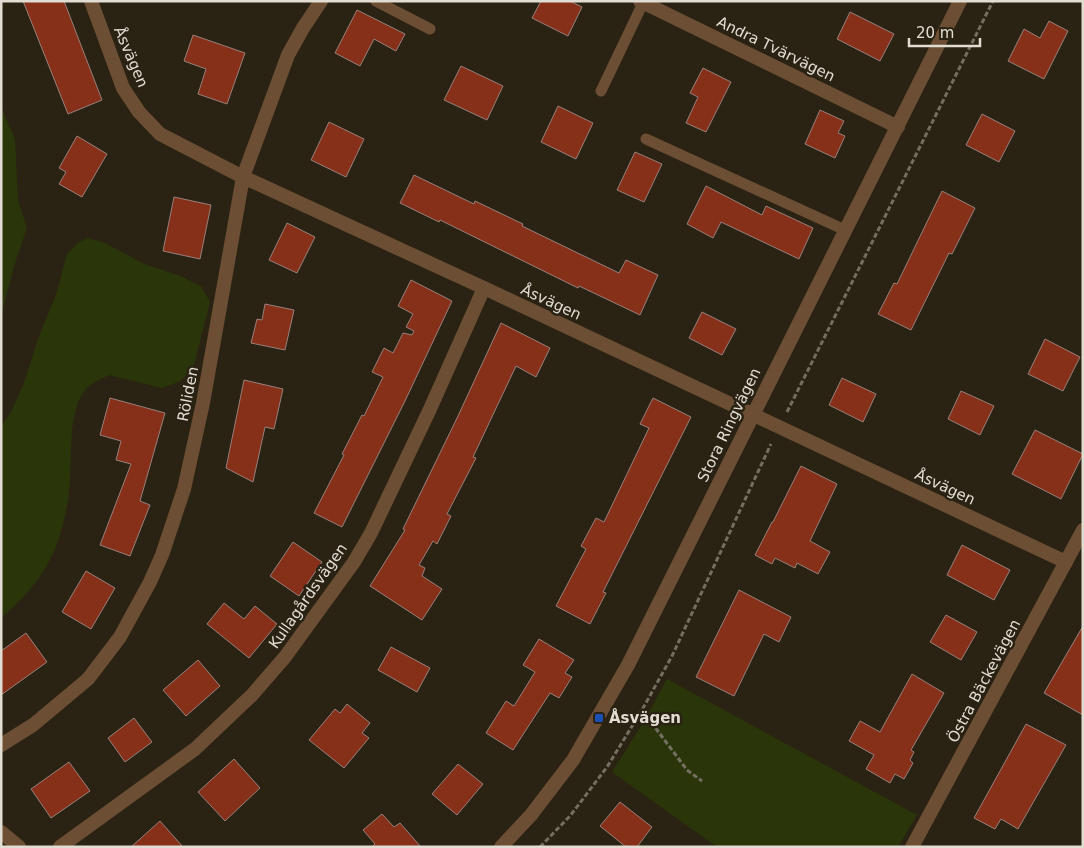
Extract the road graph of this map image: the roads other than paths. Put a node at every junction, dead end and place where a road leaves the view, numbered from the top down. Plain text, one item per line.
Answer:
1 (91, 1) edge
2 (321, 1) edge
3 (376, 1) edge
4 (960, 1) edge
5 (642, 2) edge
6 (430, 29) dead end
7 (601, 90) dead end
8 (898, 126) junction
9 (646, 139) dead end
10 (243, 177) junction
11 (845, 230) junction
12 (484, 288) junction
13 (752, 415) junction
14 (1083, 530) edge
15 (1066, 562) junction
16 (1, 745) edge
17 (1, 832) edge
18 (20, 847) edge
19 (60, 847) edge
20 (501, 847) edge
21 (912, 847) edge

1 - 10 street, Åsvägen
2 - 10 street, Röliden
3 - 6 lane
4 - 8 street, Stora Ringvägen
5 - 7 lane
5 - 8 street, Andra Tvärvägen
8 - 11 street, Stora Ringvägen
9 - 11 lane
10 - 12 street, Åsvägen
10 - 16 street, Röliden
11 - 13 street, Stora Ringvägen
12 - 13 street, Åsvägen
12 - 19 street, Kullagårdsvägen
13 - 15 street, Åsvägen
13 - 20 street, Stora Ringvägen
14 - 15 street, Östra Bäckevägen
15 - 21 street, Östra Bäckevägen
17 - 18 street

